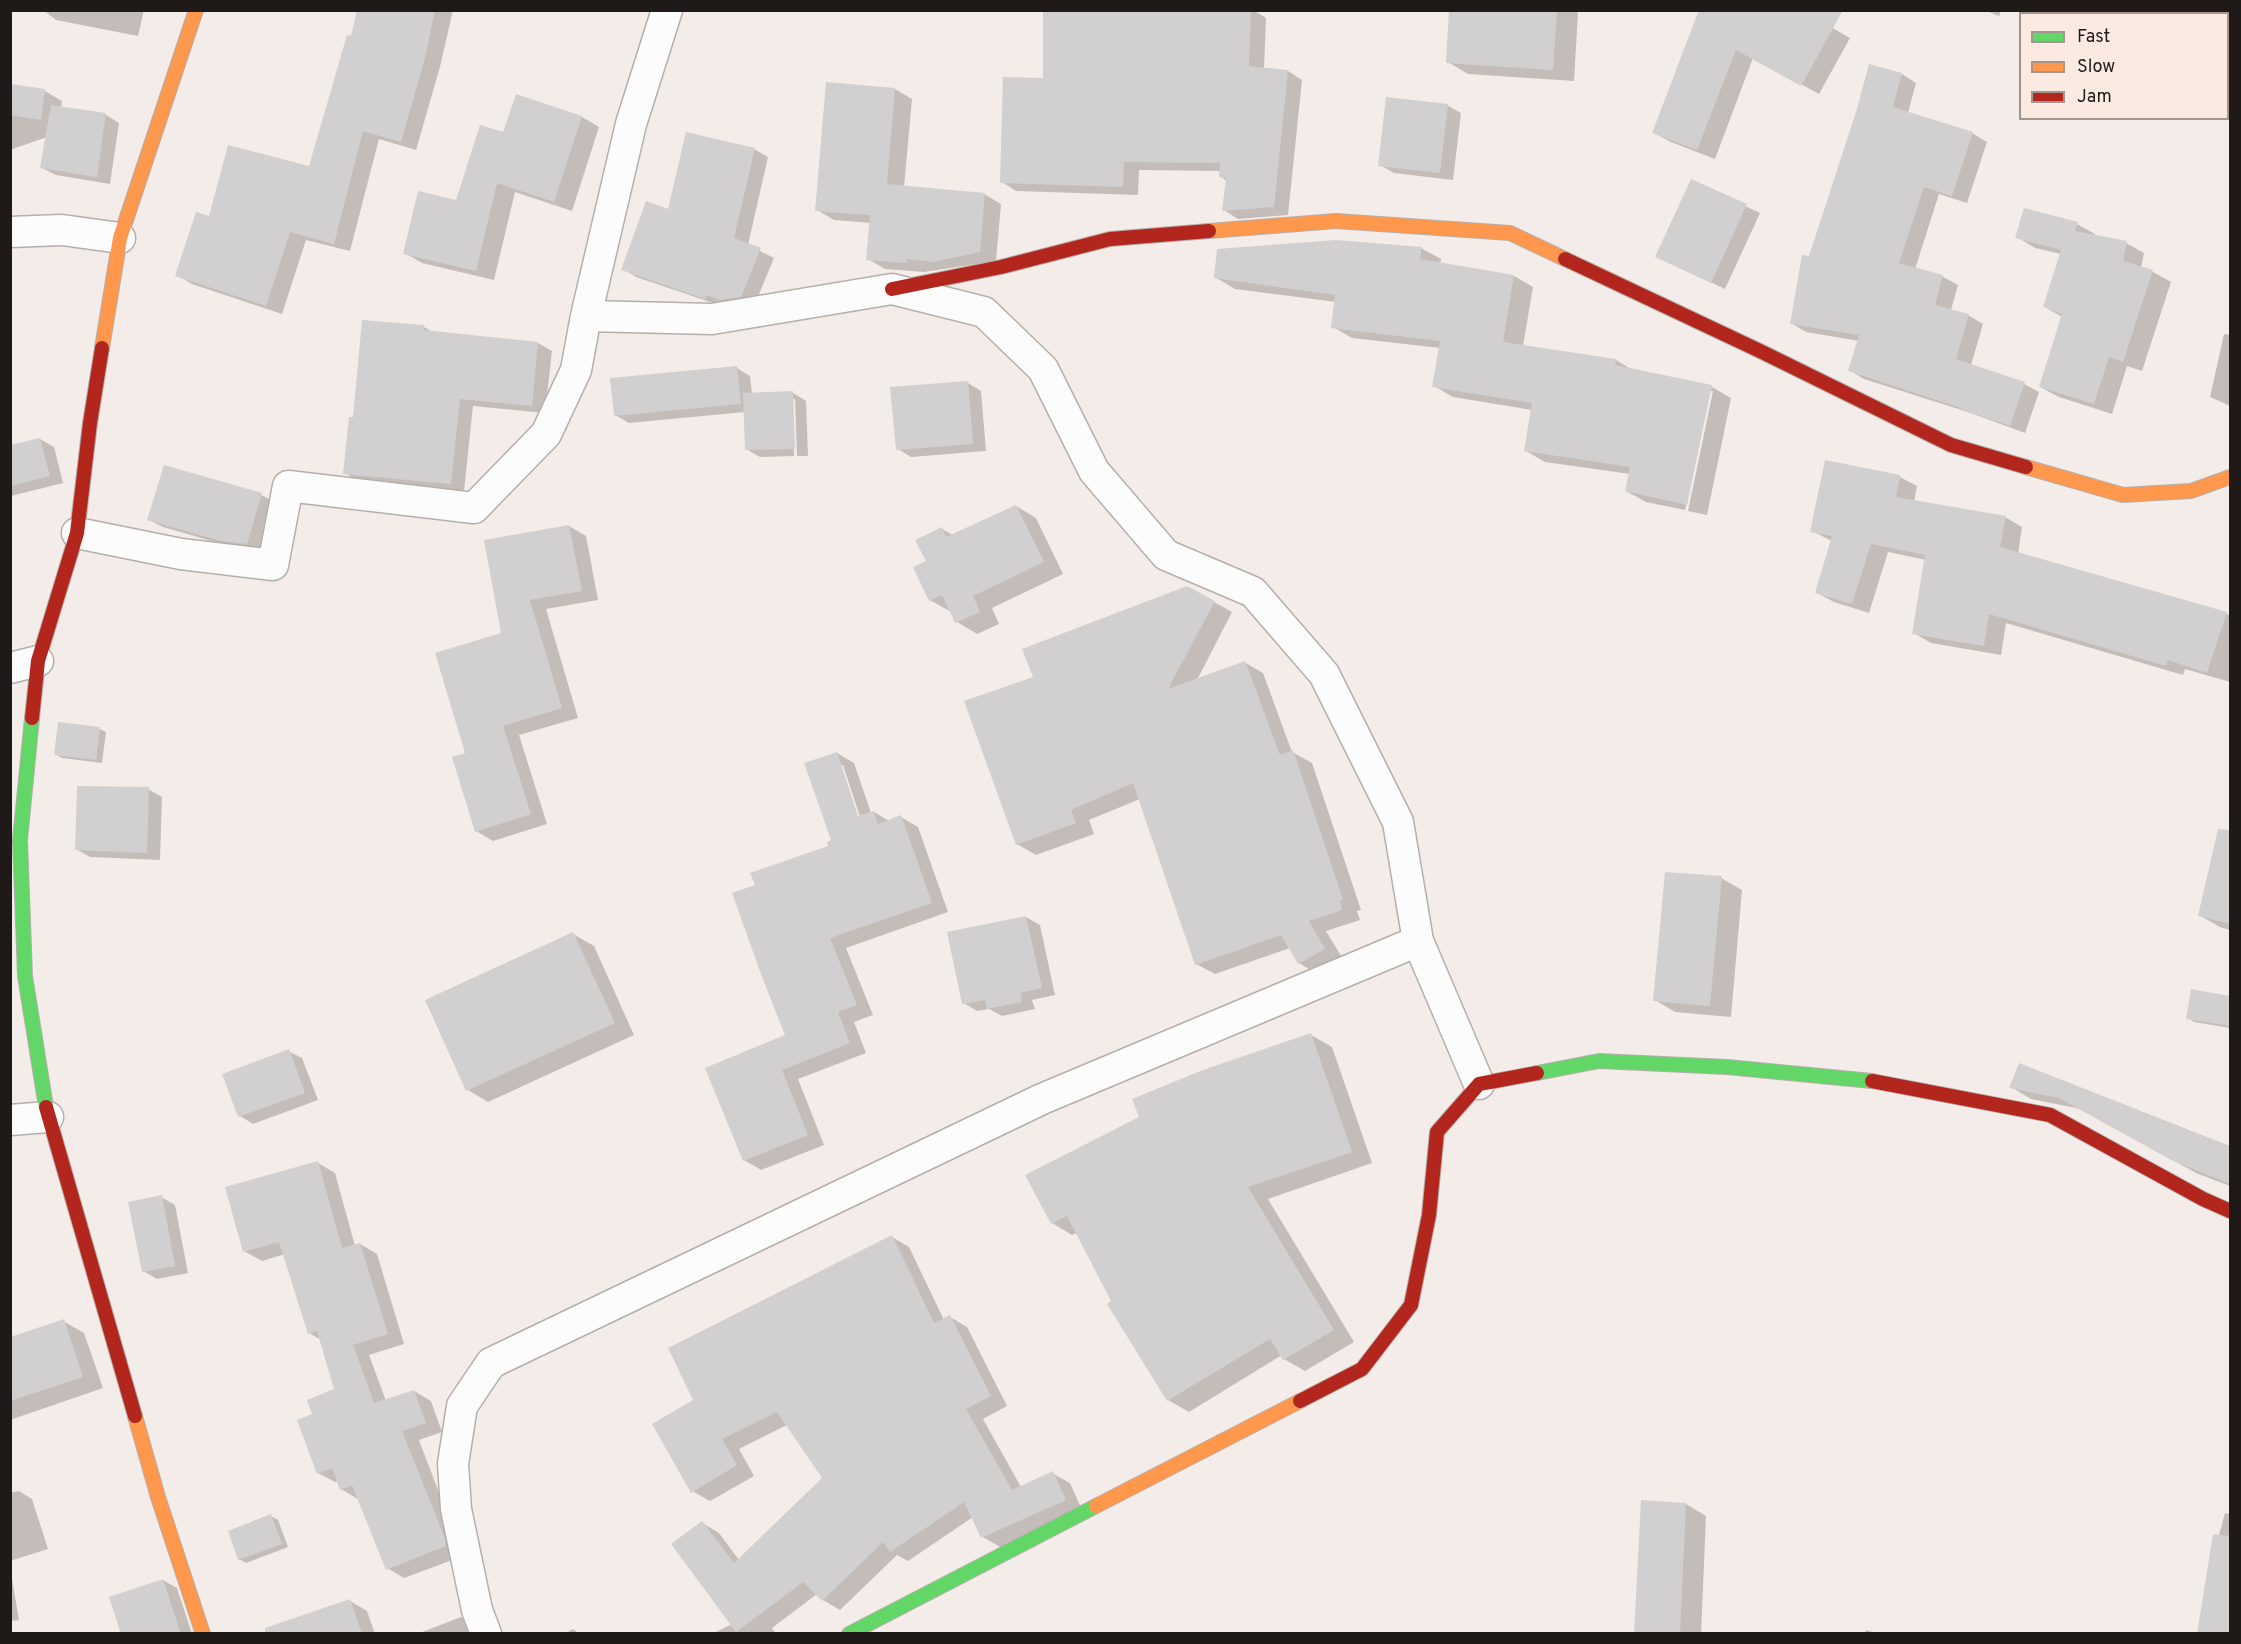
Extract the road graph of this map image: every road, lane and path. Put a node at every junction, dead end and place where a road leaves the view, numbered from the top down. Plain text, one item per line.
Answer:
1 (196, 10) edge
2 (668, 10) edge
3 (10, 232) edge
4 (120, 238) junction
5 (892, 289) junction
6 (586, 316) junction
7 (2230, 477) edge
8 (77, 533) junction
9 (24, 664) edge
10 (1418, 941) junction
11 (1479, 1084) junction
12 (48, 1117) junction
13 (10, 1120) edge
14 (2230, 1211) edge
15 (203, 1634) edge
16 (486, 1634) edge
17 (849, 1634) edge

1 - 4 street
2 - 6 street
3 - 4 street
4 - 8 street
5 - 6 street
5 - 7 street
5 - 10 street
6 - 8 street
8 - 9 street
9 - 12 street
10 - 11 street
10 - 16 street
11 - 14 street
11 - 17 street
12 - 13 street
12 - 15 street

